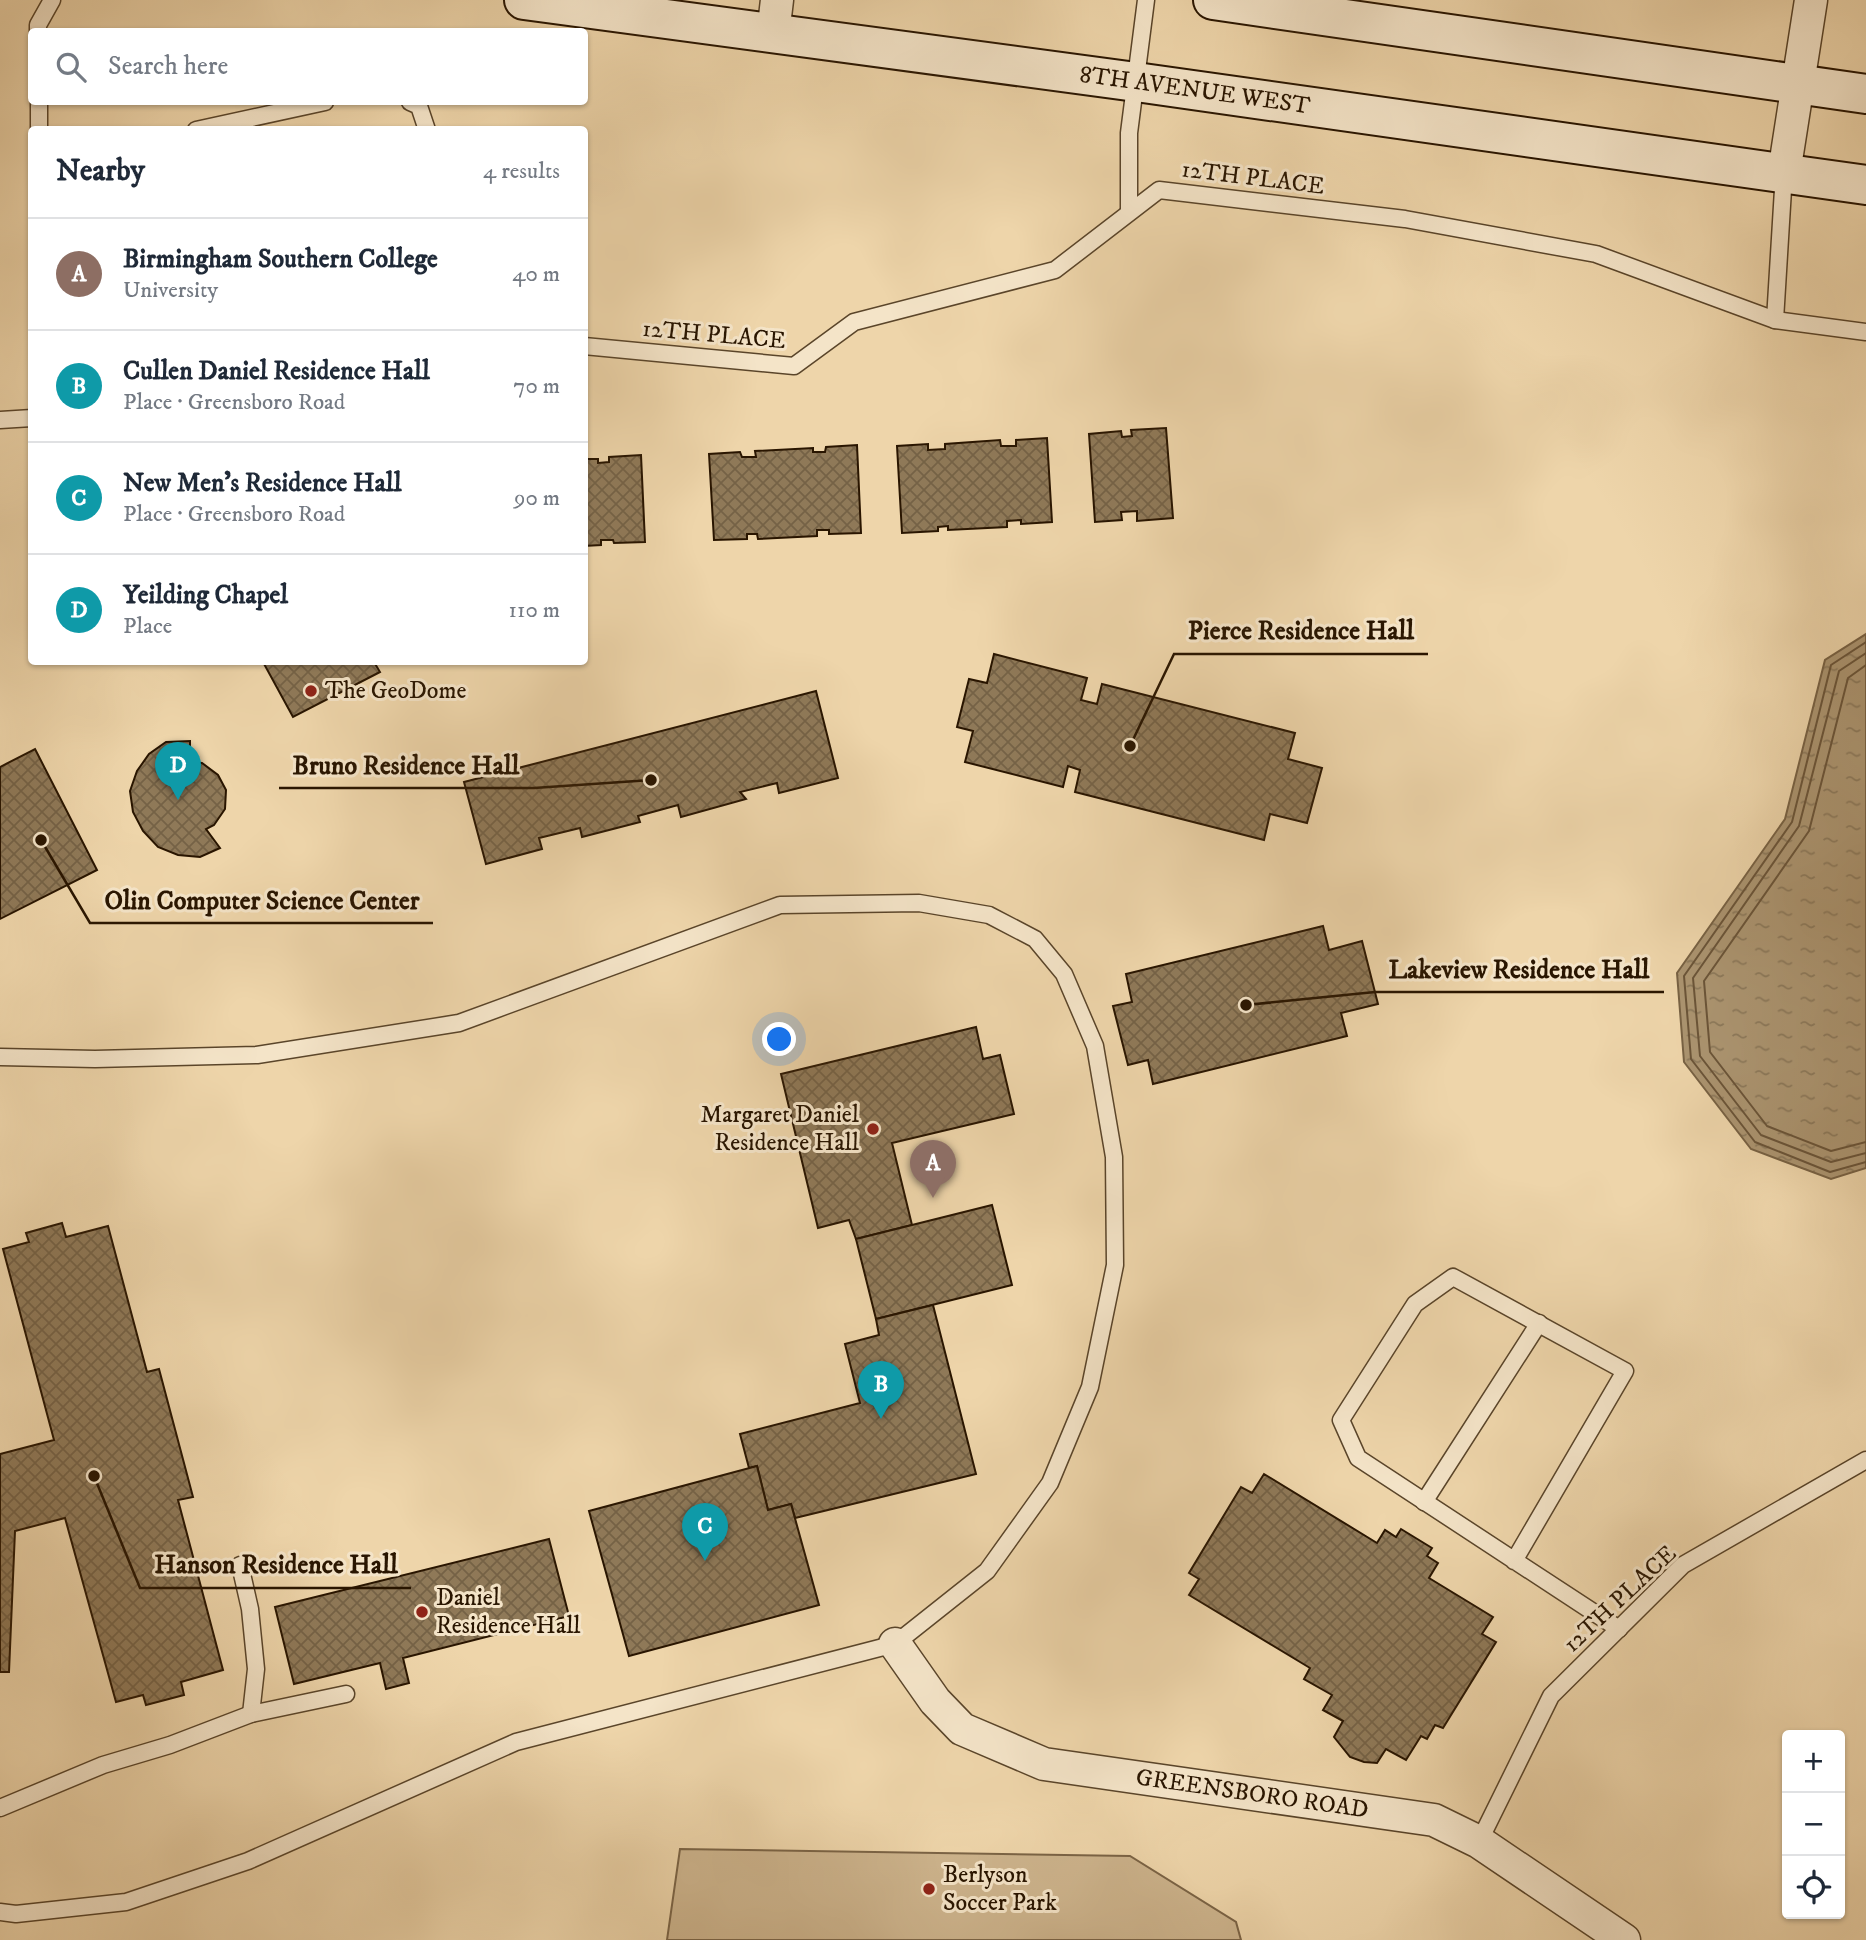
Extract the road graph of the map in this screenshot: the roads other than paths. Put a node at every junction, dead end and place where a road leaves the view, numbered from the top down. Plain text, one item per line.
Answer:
1 (52, 0) edge
2 (524, 0) edge
3 (1146, 0) edge
4 (1213, 0) edge
5 (1811, 0) edge
6 (775, 17) edge
7 (38, 28) edge
8 (1136, 82) junction
9 (1798, 85) junction
10 (1866, 94) edge
11 (39, 105) edge
12 (311, 105) edge
13 (417, 105) edge
14 (39, 126) edge
15 (214, 126) edge
16 (426, 126) edge
17 (1784, 173) junction
18 (1866, 185) edge
19 (1129, 212) junction
20 (1776, 320) junction
21 (1866, 332) edge
22 (588, 346) edge
23 (28, 418) edge
24 (0, 420) edge
25 (0, 1057) edge
26 (1539, 1324) junction
27 (1866, 1460) edge
28 (1424, 1502) junction
29 (1514, 1561) junction
30 (240, 1566) dead end
31 (1619, 1629) junction
32 (895, 1644) junction
33 (346, 1694) dead end
34 (251, 1714) junction
35 (0, 1808) edge
36 (1479, 1842) junction
37 (0, 1912) edge
38 (1624, 1940) edge

1 - 7 lane
2 - 6 main road, 8TH AVENUE WEST
3 - 8 lane
4 - 9 main road
5 - 9 street
6 - 8 main road, 8TH AVENUE WEST
8 - 17 main road, 8TH AVENUE WEST
8 - 19 lane
9 - 10 main road
9 - 17 street
11 - 14 lane
12 - 15 lane
13 - 16 lane
17 - 18 main road, 8TH AVENUE WEST
17 - 20 lane
19 - 20 lane, 12TH PLACE
19 - 22 lane, 12TH PLACE
20 - 21 lane, 12TH PLACE
23 - 24 lane
25 - 32 lane
26 - 28 lane
26 - 28 lane
26 - 29 lane
27 - 31 lane, 12TH PLACE
28 - 29 lane
29 - 31 lane
30 - 34 lane
31 - 36 lane, 12TH PLACE
32 - 36 street, GREENSBORO ROAD
32 - 37 lane
33 - 34 lane
34 - 35 lane
36 - 38 street, GREENSBORO ROAD

